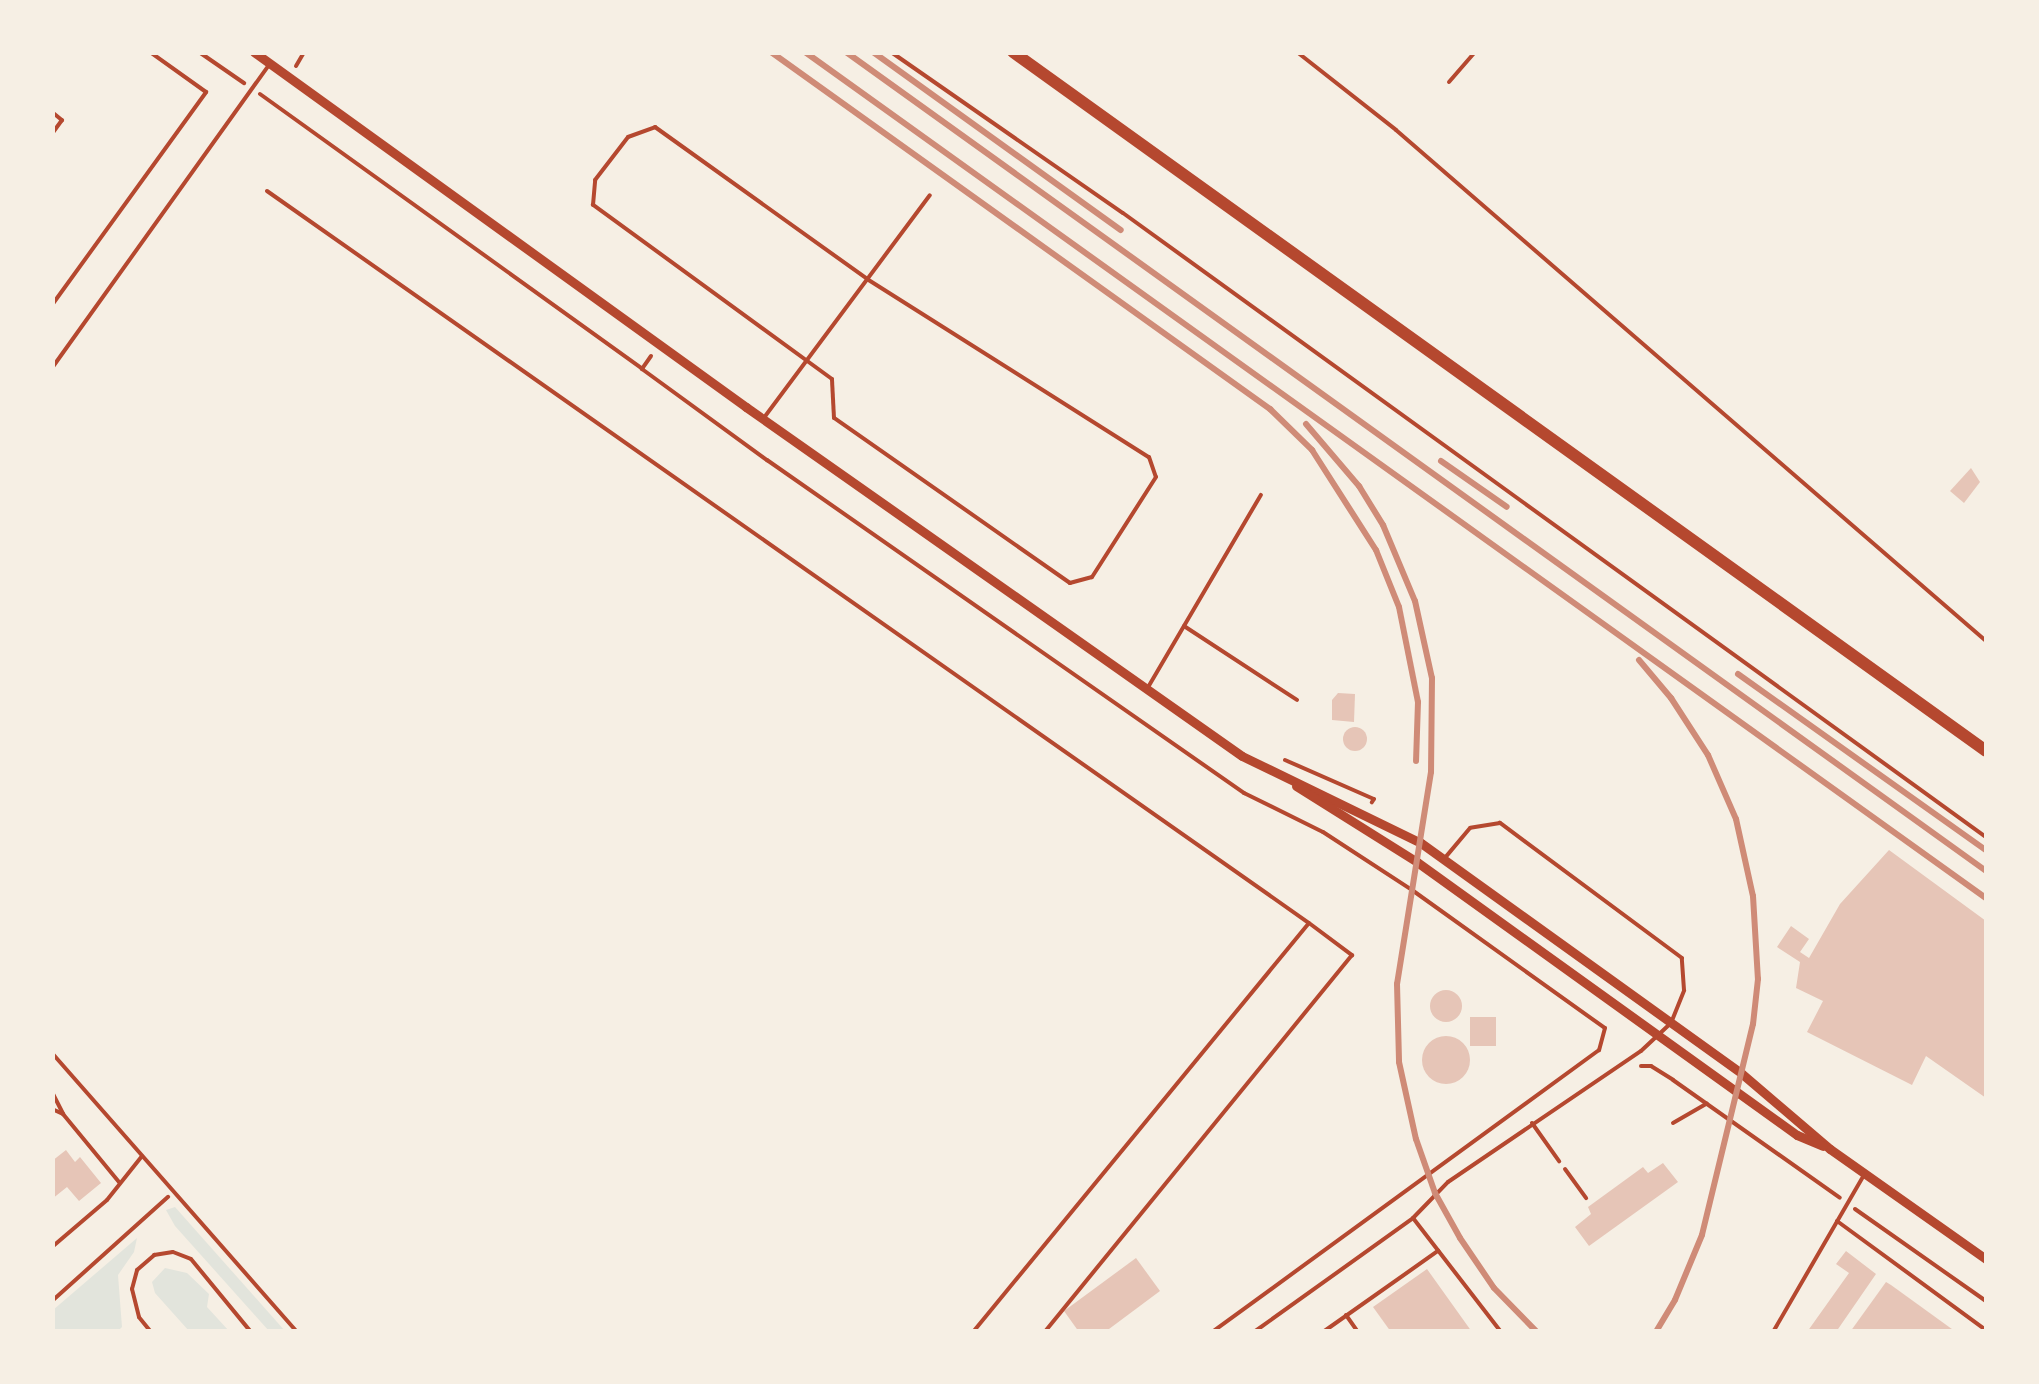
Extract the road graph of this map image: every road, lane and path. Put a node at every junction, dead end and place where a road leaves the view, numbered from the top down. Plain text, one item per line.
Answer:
1 (150, 52) edge
2 (199, 52) edge
3 (254, 52) edge
4 (891, 52) edge
5 (1013, 52) edge
6 (1297, 52) edge
7 (1475, 52) edge
8 (270, 64) junction
9 (1449, 82) dead end
10 (252, 88) junction
11 (52, 112) edge
12 (52, 134) edge
13 (267, 191) dead end
14 (930, 195) dead end
15 (868, 279) junction
16 (52, 305) edge
17 (659, 344) junction
18 (808, 360) junction
19 (52, 368) edge
20 (642, 369) junction
21 (763, 420) junction
22 (1261, 495) dead end
23 (1184, 626) junction
24 (1986, 641) edge
25 (1147, 690) junction
26 (1297, 700) dead end
27 (1986, 750) edge
28 (1285, 760) dead end
29 (1290, 781) junction
30 (1370, 807) dead end
31 (1986, 837) edge
32 (1443, 860) junction
33 (1309, 923) junction
34 (1671, 1023) junction
35 (1658, 1036) junction
36 (52, 1053) edge
37 (1611, 1072) junction
38 (52, 1092) edge
39 (1706, 1102) junction
40 (52, 1109) edge
41 (63, 1114) junction
42 (1532, 1123) junction
43 (1672, 1123) dead end
44 (1830, 1149) junction
45 (142, 1156) junction
46 (1559, 1161) joint
47 (1865, 1173) junction
48 (118, 1182) junction
49 (174, 1192) junction
50 (1586, 1198) dead end
51 (1848, 1204) junction
52 (1412, 1218) junction
53 (1837, 1221) junction
54 (52, 1247) edge
55 (1438, 1251) junction
56 (1986, 1259) edge
57 (52, 1301) edge
58 (1986, 1302) edge
59 (1346, 1315) junction
60 (1986, 1330) edge
61 (151, 1332) edge
62 (251, 1332) edge
63 (297, 1332) edge
64 (973, 1332) edge
65 (1044, 1332) edge
66 (1212, 1332) edge
67 (1254, 1332) edge
68 (1323, 1332) edge
69 (1358, 1332) edge
70 (1501, 1332) edge
71 (1774, 1332) edge

1 - 16 lane
2 - 10 path
3 - 8 street
4 - 31 path
5 - 27 main road
6 - 24 path
7 - 9 lane
8 - 10 lane
8 - 17 street
10 - 19 lane
10 - 20 path
11 - 12 lane
13 - 33 lane
14 - 15 lane
15 - 18 lane
15 - 18 lane
15 - 18 lane
17 - 20 path
17 - 21 street
18 - 21 lane
20 - 66 path
21 - 25 street
22 - 23 lane
23 - 25 lane
23 - 26 lane
25 - 29 street
28 - 30 path
29 - 32 street
29 - 35 street
32 - 34 street
32 - 34 lane
33 - 64 lane
33 - 65 lane
34 - 35 lane
34 - 44 street
35 - 37 lane
35 - 44 street
36 - 45 lane
37 - 39 path
37 - 42 lane
38 - 41 lane
39 - 43 path
39 - 51 path
40 - 41 lane
41 - 48 lane
42 - 46 lane
42 - 52 lane
44 - 47 street
45 - 48 lane
45 - 49 lane
46 - 50 path
47 - 51 lane
47 - 56 street
48 - 54 lane
49 - 57 path
49 - 63 lane
51 - 53 lane
51 - 58 path
52 - 55 lane
52 - 67 lane
53 - 60 lane
53 - 71 lane
55 - 59 lane
55 - 70 lane
59 - 68 lane
59 - 69 lane
61 - 62 lane

